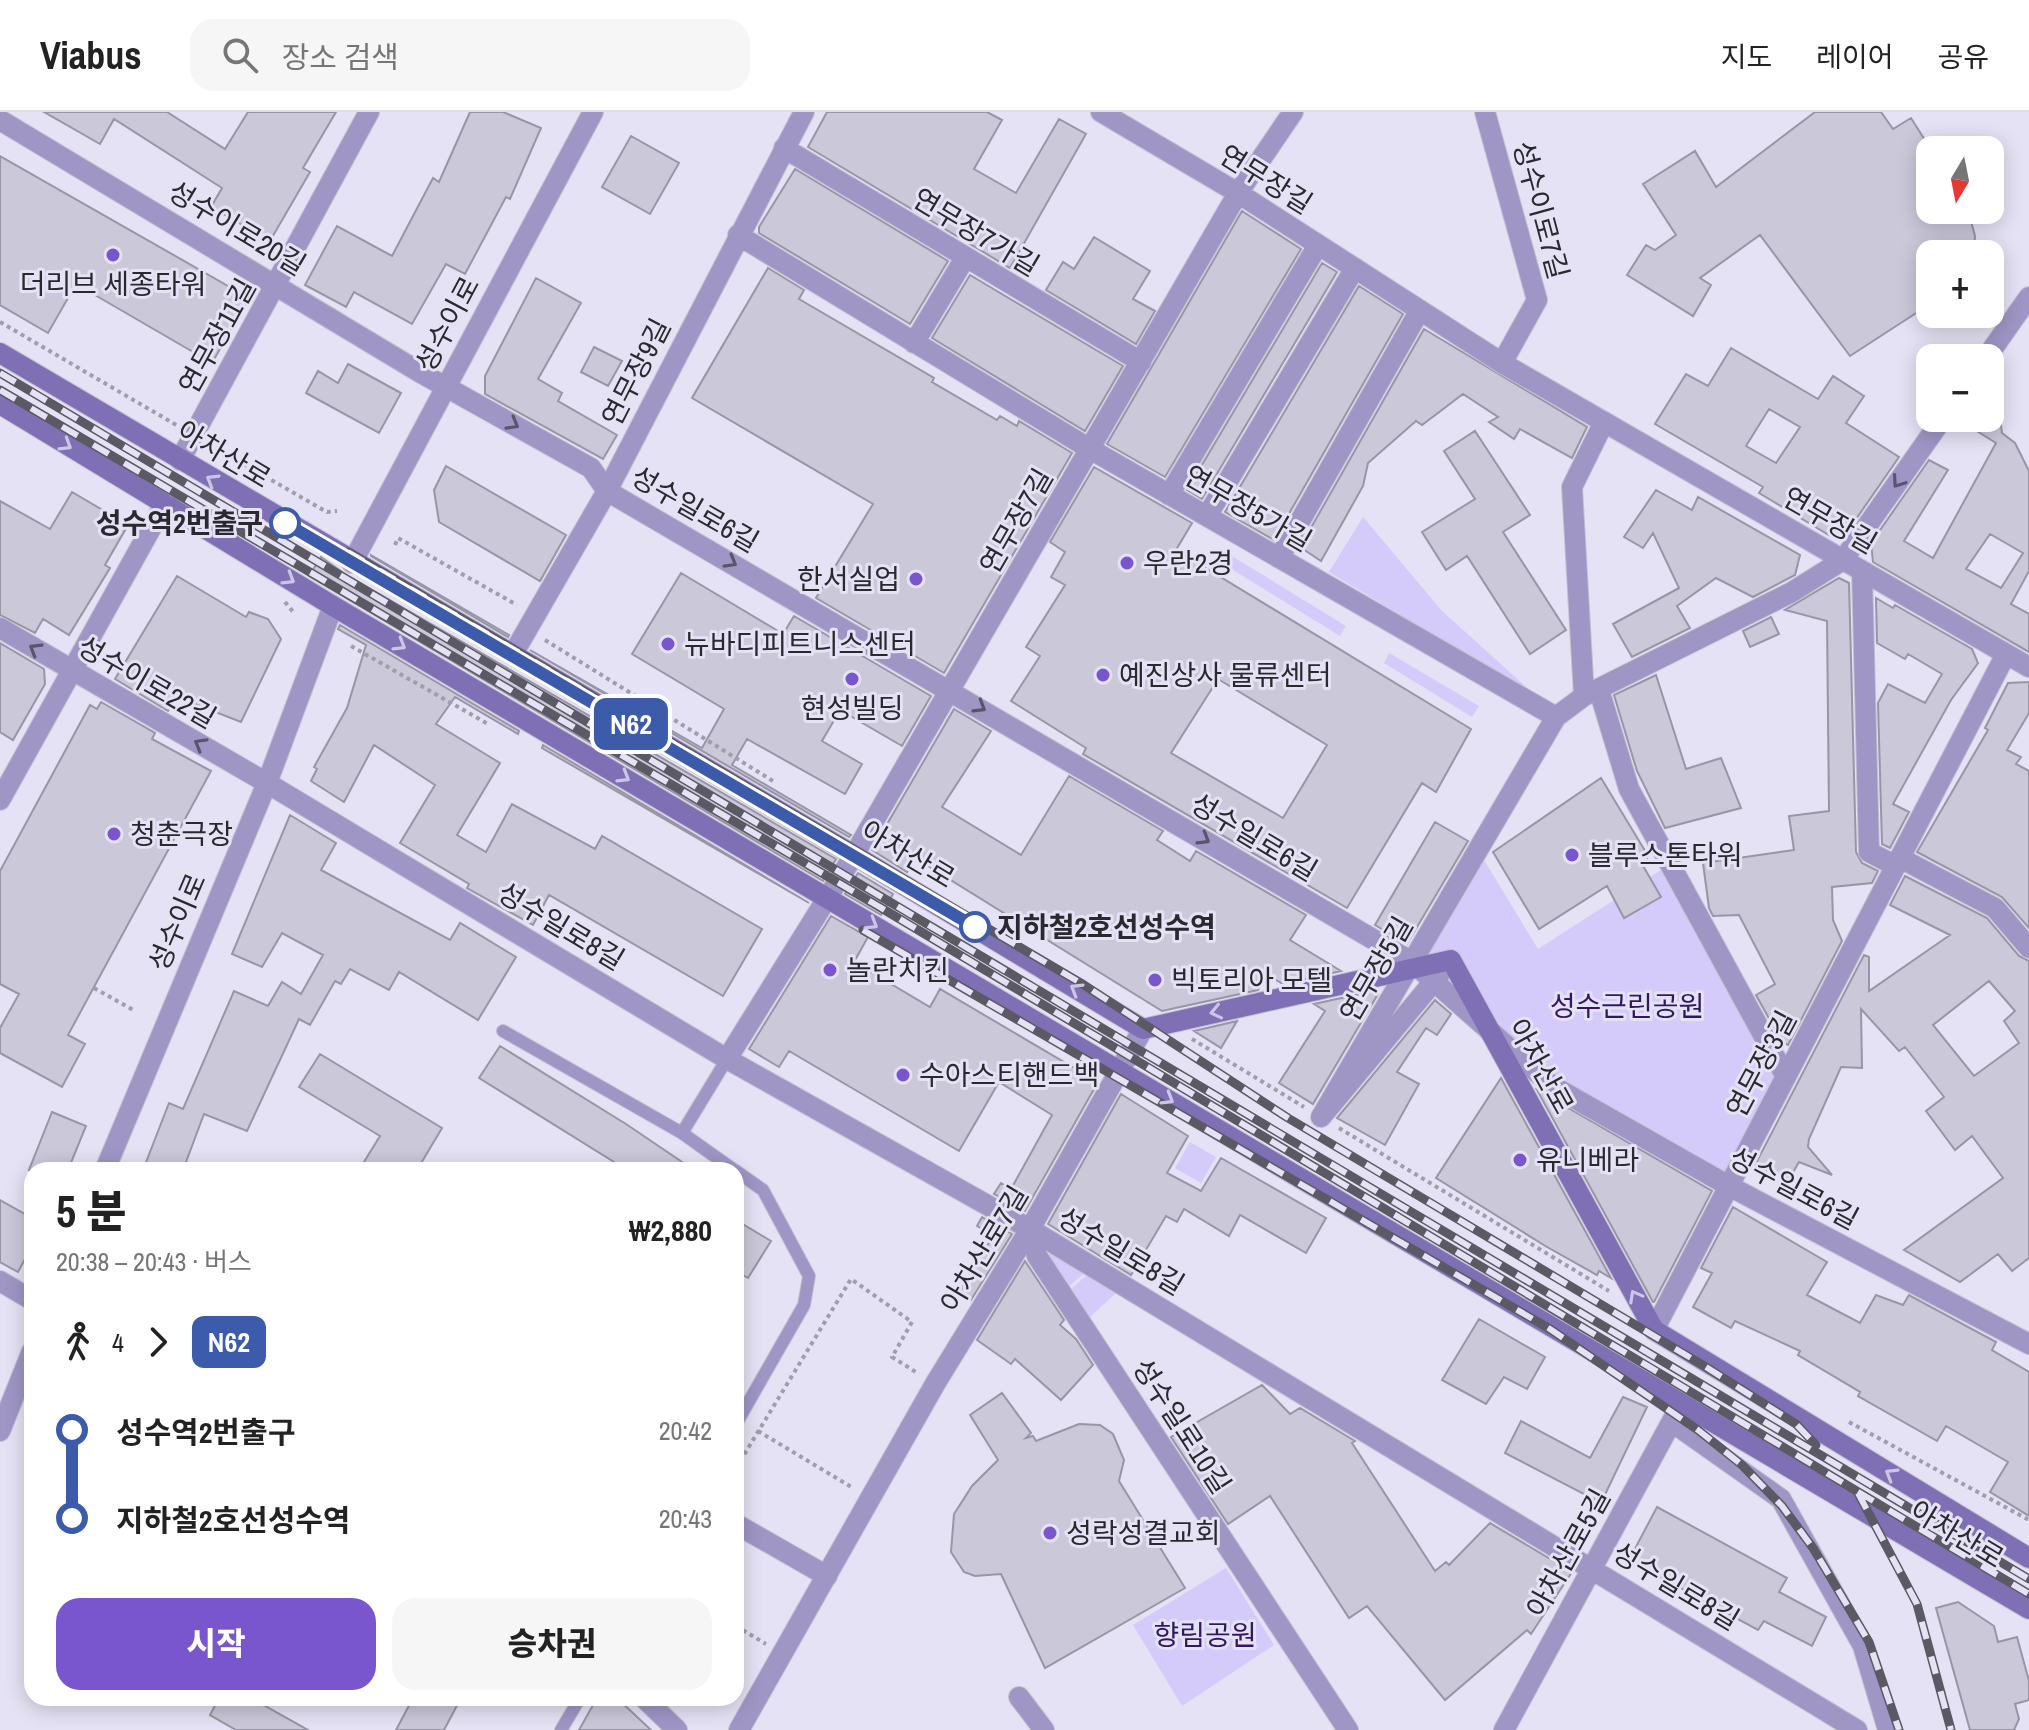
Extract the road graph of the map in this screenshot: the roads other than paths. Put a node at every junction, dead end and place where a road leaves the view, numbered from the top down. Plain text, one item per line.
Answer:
1 (369, 112) edge
2 (593, 112) edge
3 (804, 112) edge
4 (1101, 112) edge
5 (1293, 112) edge
6 (1485, 112) edge
7 (0, 120) edge
8 (784, 148) junction
9 (1238, 193) junction
10 (738, 235) junction
11 (1318, 245) junction
12 (965, 258) junction
13 (1355, 268) junction
14 (278, 285) junction
15 (2029, 297) edge
16 (1420, 310) junction
17 (914, 343) junction
18 (1996, 344) edge
19 (0, 353) edge
20 (1141, 362) junction
21 (1502, 363) junction
22 (445, 386) junction
23 (0, 404) edge
24 (1604, 422) junction
25 (1933, 432) edge
26 (1090, 449) junction
27 (180, 460) junction
28 (607, 491) junction
29 (1169, 495) junction
30 (164, 505) junction
31 (1207, 516) junction
32 (1279, 558) junction
33 (1843, 560) junction
34 (352, 563) junction
35 (1862, 571) junction
36 (333, 606) junction
37 (0, 628) edge
38 (513, 654) junction
39 (2006, 654) junction
40 (2029, 667) edge
41 (69, 670) junction
42 (950, 690) junction
43 (1592, 693) junction
44 (1556, 717) junction
45 (267, 783) junction
46 (0, 800) edge
47 (854, 855) junction
48 (1898, 862) junction
49 (827, 897) junction
50 (2029, 948) edge
51 (1451, 960) junction
52 (1412, 962) junction
53 (1143, 1029) junction
54 (503, 1031) dead end
55 (727, 1059) junction
56 (1119, 1071) junction
57 (1786, 1077) junction
58 (682, 1133) junction
59 (108, 1162) edge
60 (722, 1162) edge
61 (744, 1177) edge
62 (1729, 1186) junction
63 (1030, 1229) junction
64 (0, 1281) edge
65 (24, 1295) edge
66 (1654, 1330) junction
67 (2029, 1344) edge
68 (24, 1371) edge
69 (1682, 1403) junction
70 (744, 1410) edge
71 (1672, 1422) junction
72 (0, 1431) edge
73 (744, 1529) edge
74 (2029, 1558) edge
75 (1592, 1568) junction
76 (827, 1576) junction
77 (2029, 1609) edge
78 (1019, 1697) dead end
79 (575, 1706) edge
80 (652, 1706) edge
81 (561, 1730) edge
82 (677, 1730) edge
83 (739, 1730) edge
84 (1044, 1730) edge
85 (1348, 1730) edge
86 (1504, 1730) edge
87 (1857, 1730) edge
88 (1888, 1730) edge

1 - 14 street, 연무장11길
2 - 22 street, 성수이로
3 - 8 street, 연무장9길
4 - 9 street, 연무장길
5 - 9 street, 연무장7길
6 - 21 street, 성수이로7길
7 - 14 street, 성수이로20길
8 - 10 street, 연무장9길
8 - 12 street, 연무장7가길
9 - 11 street, 연무장길
9 - 20 street, 연무장7길
10 - 17 street, 연무장5가길
10 - 28 street, 연무장9길
11 - 13 street, 연무장길
11 - 29 street, 연무장길
12 - 17 street
12 - 20 street, 연무장7가길
13 - 16 street, 연무장길
13 - 31 street
14 - 22 street, 성수이로20길
14 - 27 street, 연무장11길
15 - 18 street
16 - 21 street, 연무장길
16 - 32 street
17 - 26 street, 연무장5가길
19 - 27 main road, 아차산로
20 - 26 street, 연무장7길
21 - 24 street, 연무장길
22 -> 28 street, 성수일로6길
22 - 34 street, 성수이로
23 -> 30 main road, 아차산로
24 - 33 street, 연무장길
24 - 43 street
25 -> 33 street
26 - 29 street, 연무장5가길
26 - 42 street, 연무장7길
34 -> 27 main road, 아차산로
28 - 38 street, 연무장9길
28 -> 42 street, 성수일로6길
29 - 31 street, 연무장5가길
30 -> 36 main road, 아차산로
30 - 41 street
31 - 32 street, 연무장5가길
32 - 44 street, 연무장5가길
33 - 35 street, 연무장길
33 - 43 street, 연무장5길
34 - 38 main road, 아차산로
35 - 39 street, 연무장길
35 - 48 street
36 - 45 street, 성수이로
36 -> 49 main road, 아차산로
41 -> 37 street, 성수이로22길
38 - 47 main road, 아차산로
39 - 40 street, 연무장길
39 - 48 street, 연무장3길
45 -> 41 street, 성수이로22길
41 - 46 street
42 - 47 street, 연무장7길
42 -> 52 street, 성수일로6길
43 - 44 street, 연무장5길
43 - 57 street
44 - 52 street, 연무장5길
45 - 55 street, 성수일로8길
45 - 59 street, 성수이로
47 - 49 street, 연무장7길
53 -> 47 main road, 아차산로
48 - 50 street
48 - 57 street, 연무장3길
49 - 55 street, 연무장7길
49 -> 56 main road, 아차산로
51 - 52 street, 연무장5길
51 -> 53 main road
66 -> 51 main road, 아차산로
52 - 62 street, 성수일로6길
53 - 56 street, 아차산로7길
54 - 58 lane
55 - 58 lane
55 - 63 street, 성수일로8길
56 - 63 street, 아차산로7길
56 -> 69 main road, 아차산로
57 - 62 street, 연무장3길
58 - 60 lane
61 - 70 lane
62 - 66 street, 연무장3길
62 - 67 street, 성수일로6길
63 - 75 street, 성수일로8길
63 - 76 street, 아차산로7길
63 - 85 street, 성수일로10길
64 - 65 street
74 -> 66 main road, 아차산로
68 - 72 street
69 - 71 street, 아차산로5길
69 - 77 main road, 아차산로
71 - 75 street, 아차산로5길
71 - 88 street
73 - 76 street
75 - 86 street, 아차산로5길
75 - 87 street, 성수일로8길
76 - 83 street, 아차산로7길
78 - 84 street
79 - 81 lane
80 - 82 street

